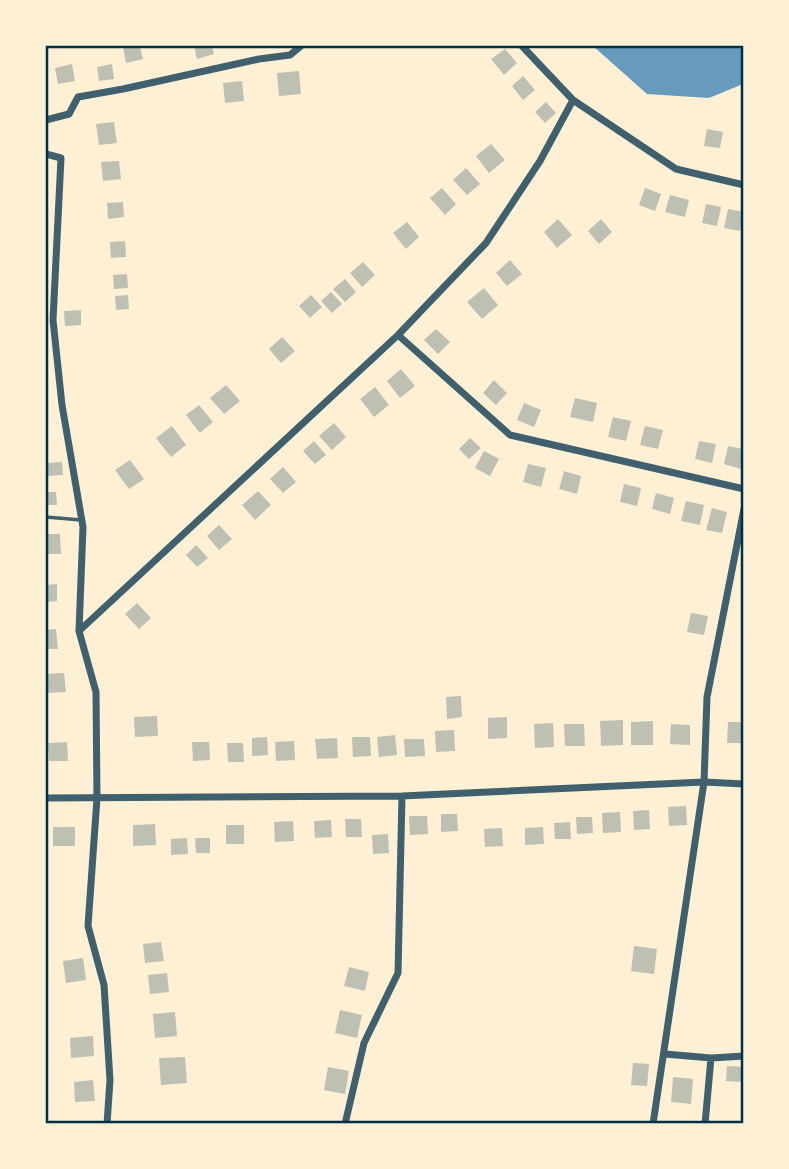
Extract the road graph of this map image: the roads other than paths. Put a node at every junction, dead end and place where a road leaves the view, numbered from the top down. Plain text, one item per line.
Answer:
1 (301, 46) edge
2 (522, 46) edge
3 (573, 100) junction
4 (46, 120) edge
5 (46, 154) edge
6 (744, 185) edge
7 (398, 335) junction
8 (744, 489) edge
9 (744, 509) edge
10 (46, 517) edge
11 (81, 520) junction
12 (79, 631) junction
13 (704, 782) junction
14 (744, 783) edge
15 (402, 796) junction
16 (97, 798) junction
17 (46, 799) edge
18 (665, 1055) junction
19 (744, 1056) edge
20 (711, 1058) junction
21 (107, 1124) edge
22 (345, 1124) edge
23 (653, 1124) edge
24 (705, 1124) edge

1 - 4 street
2 - 3 street
3 - 6 street
3 - 7 street
5 - 11 street
7 - 8 street
7 - 12 street
9 - 13 street
10 - 11 lane
11 - 12 street
12 - 16 street
13 - 14 street
13 - 15 street
13 - 18 street
15 - 16 street
15 - 22 street
16 - 17 street
16 - 21 street
18 - 20 street
18 - 23 street
19 - 20 street
20 - 24 street

